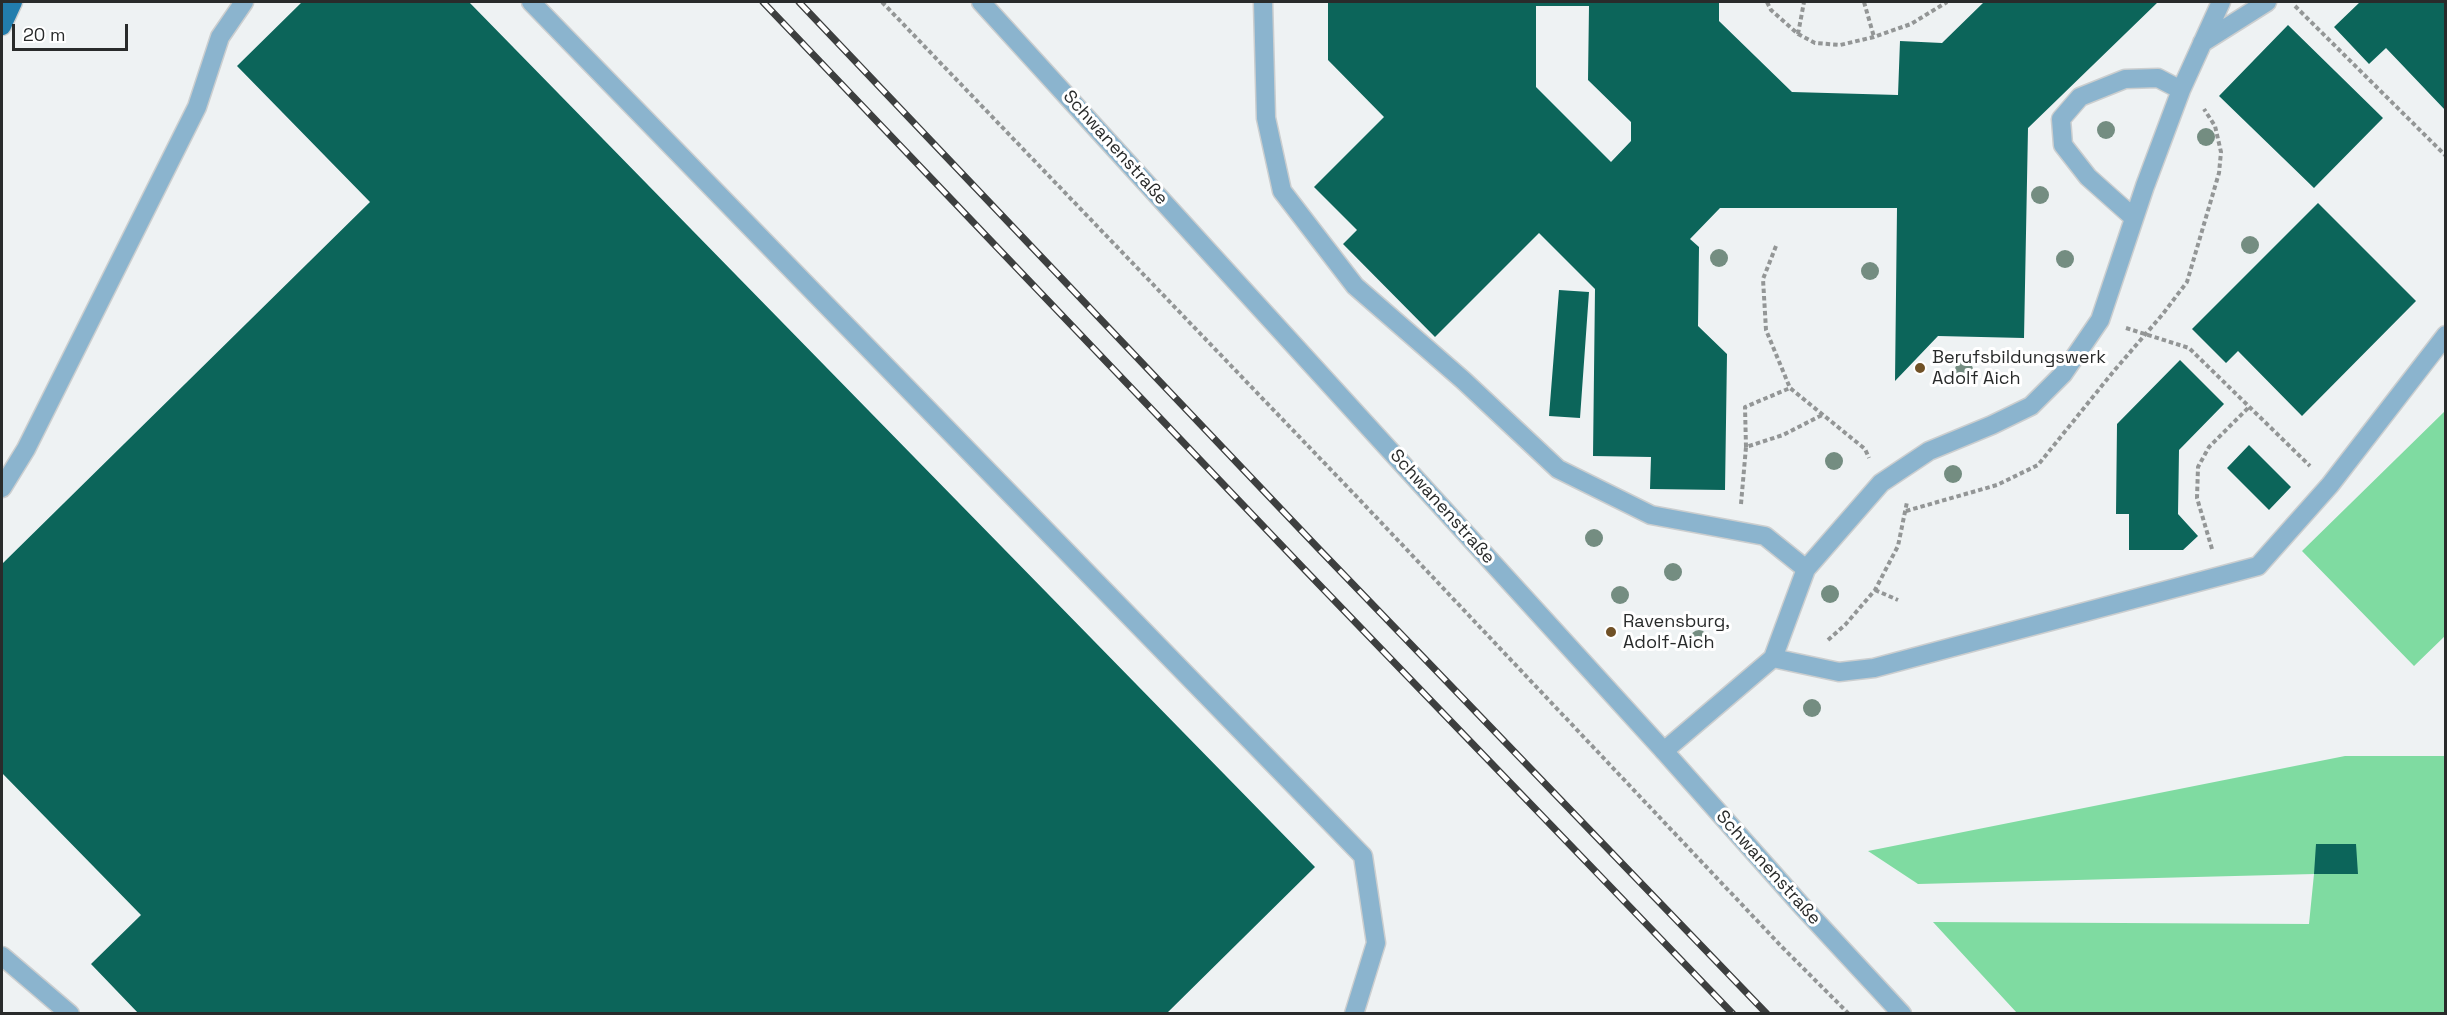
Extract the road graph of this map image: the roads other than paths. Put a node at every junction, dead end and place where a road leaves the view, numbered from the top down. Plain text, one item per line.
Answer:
1 (13, 2) edge
2 (244, 2) edge
3 (531, 2) edge
4 (981, 2) edge
5 (1263, 2) edge
6 (2221, 2) edge
7 (2267, 2) edge
8 (2, 26) edge
9 (2201, 44) junction
10 (2181, 90) junction
11 (2134, 218) junction
12 (2445, 335) edge
13 (2, 488) edge
14 (1806, 569) junction
15 (1773, 658) junction
16 (1664, 751) junction
17 (2, 956) edge
18 (70, 1014) edge
19 (1354, 1014) edge
20 (1902, 1014) edge

1 - 8 main road
2 - 13 street
3 - 19 street
4 - 16 street, Schwanenstraße
5 - 14 street
6 - 9 street
7 - 9 street
9 - 10 street
10 - 11 street
10 - 11 street
11 - 14 street
12 - 15 street
14 - 15 street
15 - 16 street
16 - 20 street, Schwanenstraße
17 - 18 street

